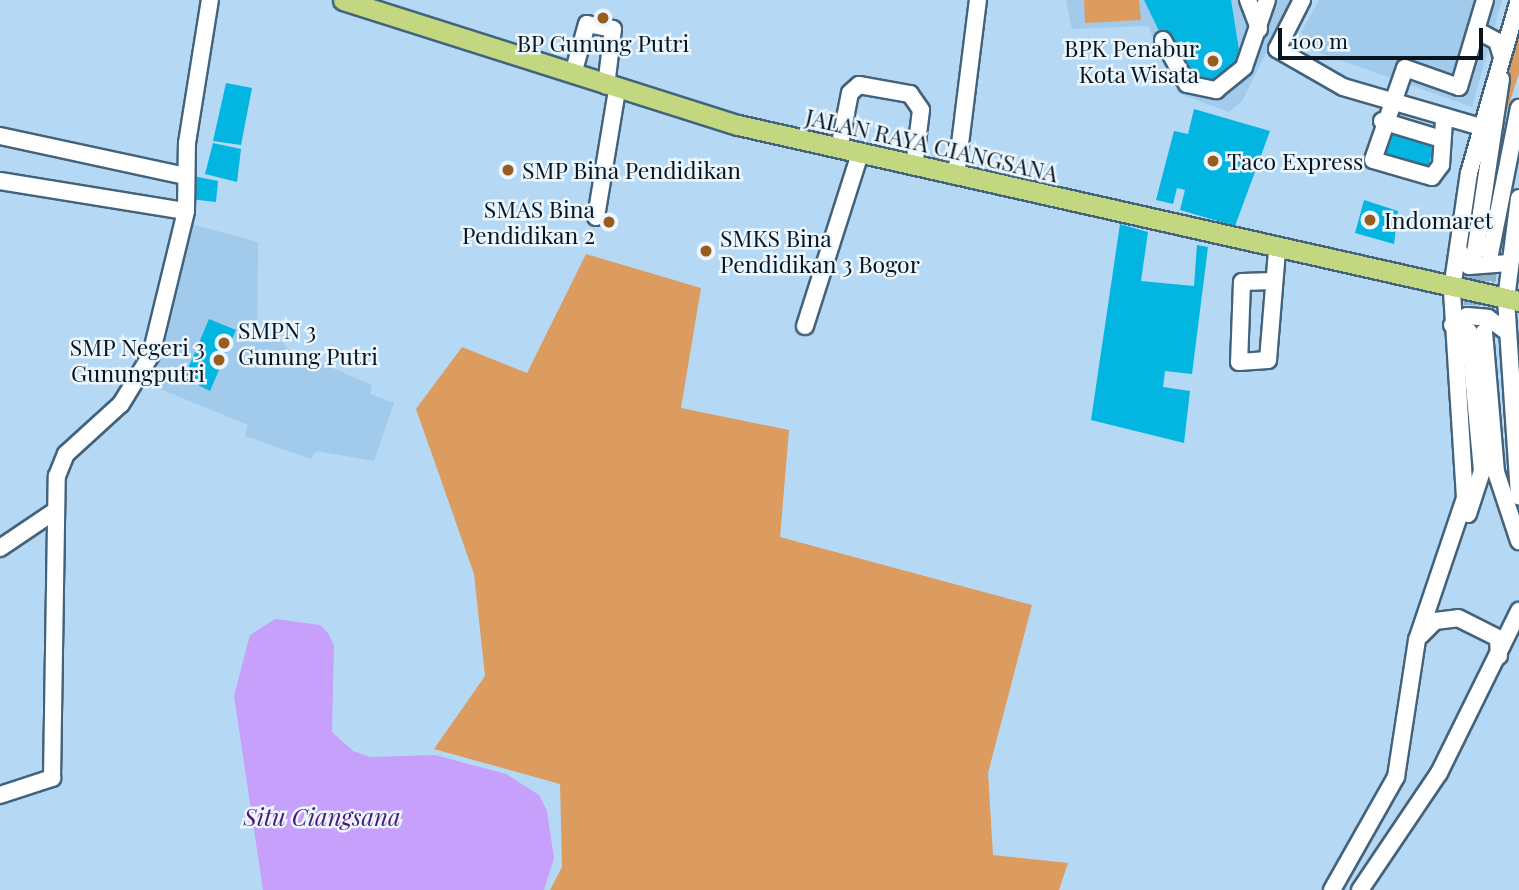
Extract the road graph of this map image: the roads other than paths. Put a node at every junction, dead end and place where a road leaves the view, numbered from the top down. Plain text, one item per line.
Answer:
1 (210, 0) edge
2 (343, 0) edge
3 (978, 0) edge
4 (1248, 0) edge
5 (1267, 0) edge
6 (1302, 0) edge
7 (1485, 0) edge
8 (1519, 0) edge
9 (1476, 30) junction
10 (1260, 32) junction
11 (1163, 40) dead end
12 (1277, 49) junction
13 (1503, 50) junction
14 (573, 74) junction
15 (612, 88) junction
16 (1389, 103) junction
17 (1519, 108) edge
18 (1382, 121) junction
19 (1444, 121) junction
20 (1480, 127) junction
21 (0, 136) edge
22 (1438, 138) junction
23 (839, 149) junction
24 (860, 154) junction
25 (914, 167) junction
26 (1440, 168) junction
27 (186, 176) junction
28 (956, 176) junction
29 (1469, 176) junction
30 (0, 181) edge
31 (1519, 198) edge
32 (186, 211) junction
33 (596, 218) dead end
34 (1458, 250) junction
35 (1278, 251) junction
36 (1509, 263) junction
37 (1274, 281) junction
38 (1452, 289) junction
39 (1513, 300) edge
40 (1452, 325) junction
41 (805, 326) dead end
42 (1507, 332) junction
43 (1519, 497) edge
44 (52, 513) junction
45 (1519, 541) edge
46 (2, 548) edge
47 (1438, 576) junction
48 (1519, 611) edge
49 (1431, 615) junction
50 (1516, 628) junction
51 (1498, 638) junction
52 (1500, 658) junction
53 (0, 795) edge
54 (1332, 890) edge
55 (1360, 890) edge

1 - 27 street
2 - 14 main road, JALAN RAYA CIANGSANA
3 - 28 street
4 - 10 street
5 - 10 street
6 - 12 street
7 - 9 street
8 - 13 street
9 - 13 street
9 - 16 street
10 - 11 street
10 - 12 street
12 - 16 street
13 - 17 street
13 - 20 street
14 - 15 main road, JALAN RAYA CIANGSANA
14 - 15 street
15 - 23 main road, JALAN RAYA CIANGSANA
15 - 33 street
16 - 18 street
16 - 19 street
18 - 22 street
18 - 26 street
19 - 20 street
19 - 22 street
20 - 29 street
21 - 27 street
22 - 26 street
23 - 24 main road, JALAN RAYA CIANGSANA
23 - 25 street
24 - 25 main road, JALAN RAYA CIANGSANA
24 - 41 street
25 - 28 main road, JALAN RAYA CIANGSANA
26 - 29 street
27 - 32 street
28 - 35 main road, JALAN RAYA CIANGSANA
29 - 34 street
30 - 32 street
31 - 36 street
32 - 44 street
34 - 36 street
34 - 38 street
35 - 37 street
35 - 38 main road, JALAN RAYA CIANGSANA
36 - 39 street
37 - 37 street
38 - 39 main road, JALAN RAYA CIANGSANA
38 - 40 street
39 - 42 street
40 - 42 street
40 - 47 street
42 - 43 street
44 - 46 street
44 - 53 street
45 - 47 street
47 - 49 street
48 - 50 street
49 - 51 street
49 - 54 street
50 - 51 street
50 - 52 street
51 - 52 street
52 - 55 street

